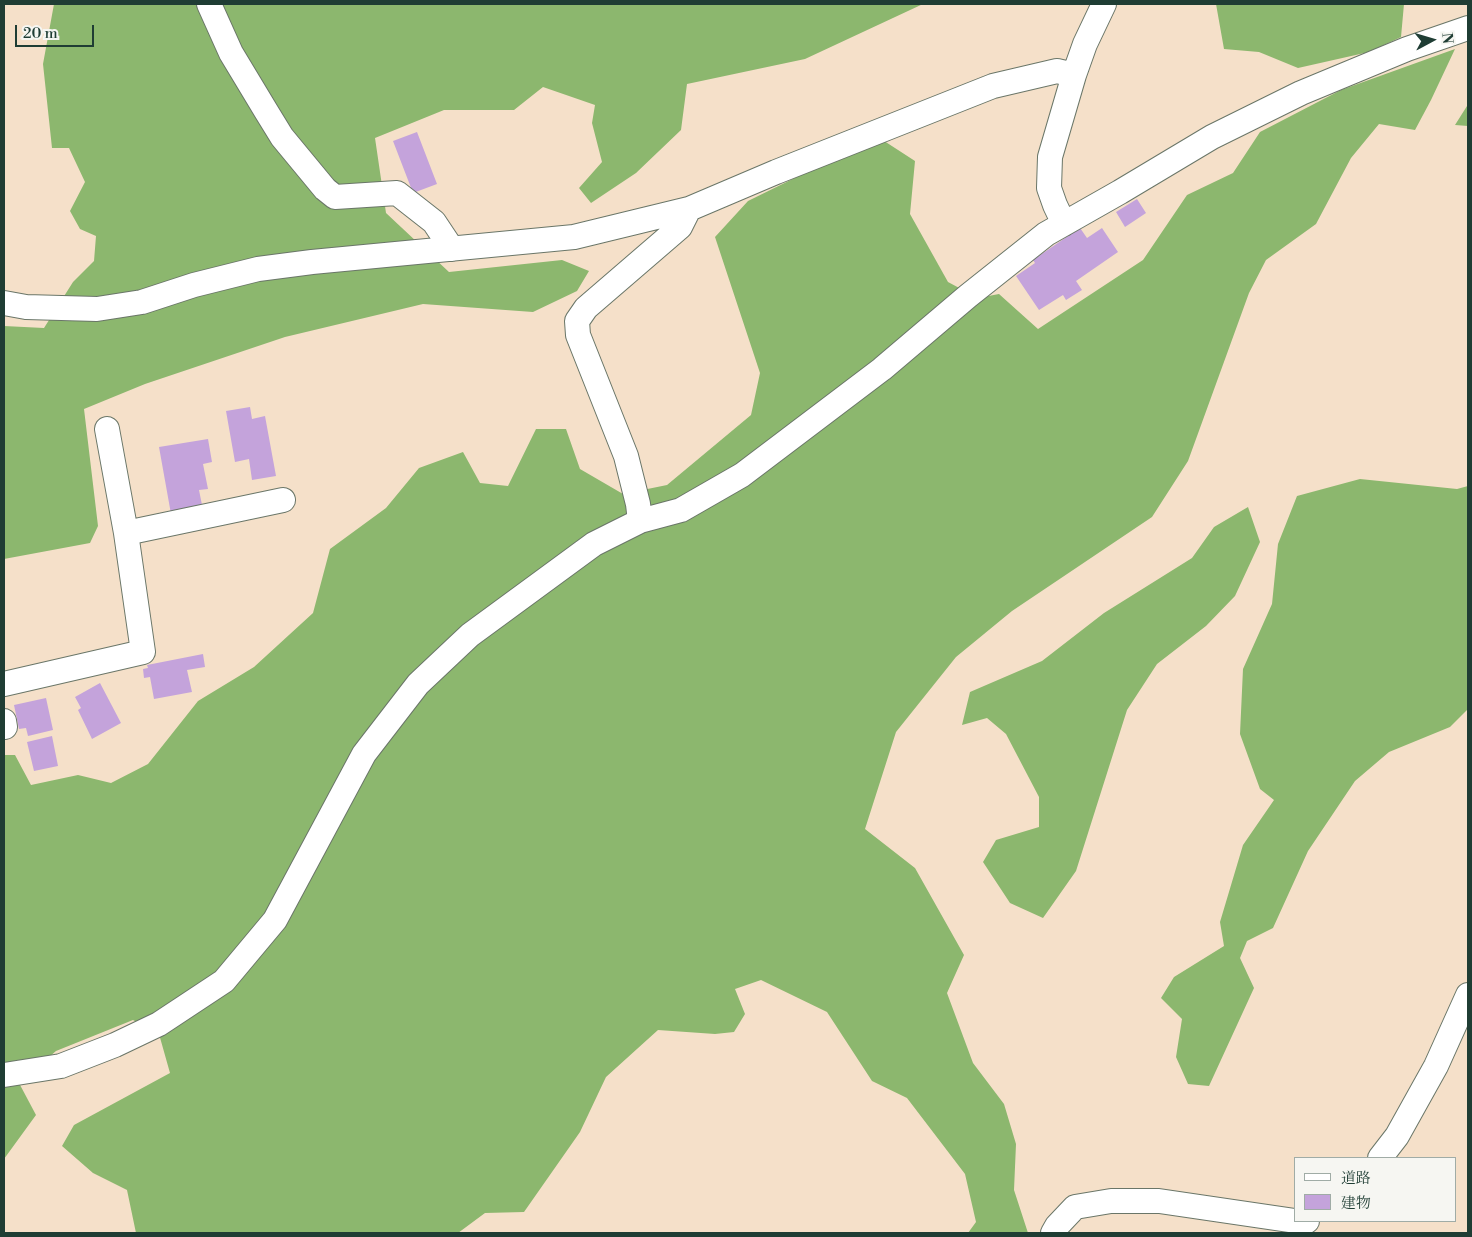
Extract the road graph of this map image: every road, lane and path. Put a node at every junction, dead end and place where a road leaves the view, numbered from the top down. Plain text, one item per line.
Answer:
1 (209, 4) edge
2 (1104, 4) edge
3 (1468, 28) edge
4 (1074, 75) junction
5 (689, 209) junction
6 (1064, 224) junction
7 (452, 249) junction
8 (4, 303) edge
9 (107, 430) dead end
10 (283, 500) dead end
11 (640, 521) junction
12 (126, 533) junction
13 (4, 684) edge
14 (1468, 995) edge
15 (4, 1075) edge
16 (1381, 1157) edge
17 (1294, 1221) edge
18 (1053, 1233) edge

1 - 7 street
2 - 4 street
3 - 6 street
4 - 5 street
4 - 6 street
5 - 7 street
5 - 11 street
6 - 11 street
7 - 8 street
9 - 12 street
10 - 12 street
11 - 15 street
12 - 13 street
14 - 16 street
17 - 18 street

